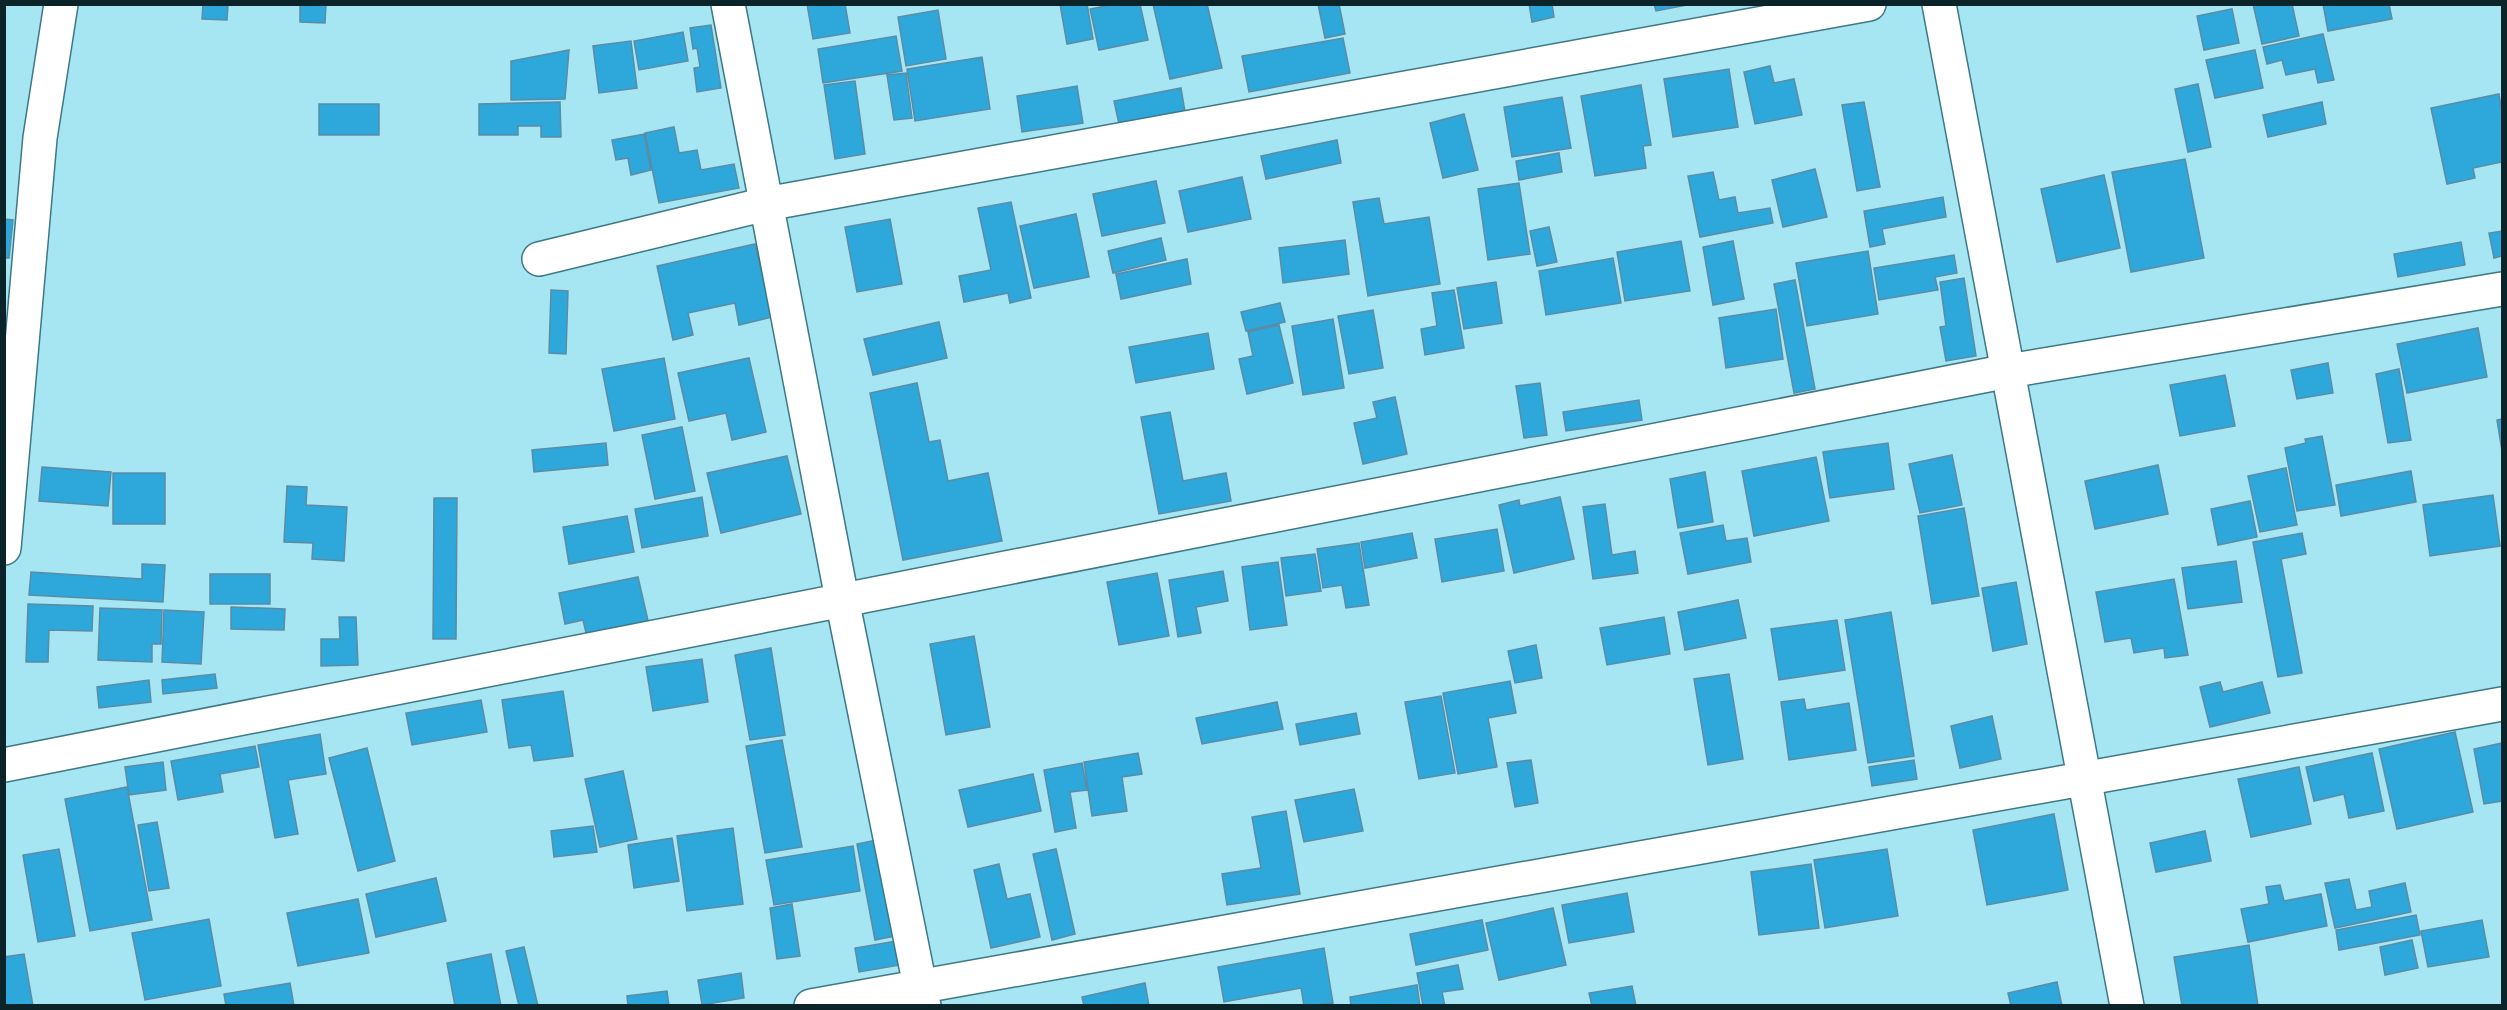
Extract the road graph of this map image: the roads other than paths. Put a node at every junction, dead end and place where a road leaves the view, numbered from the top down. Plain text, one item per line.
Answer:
1 (61, 4) edge
2 (728, 4) edge
3 (1869, 4) edge
4 (1939, 4) edge
5 (766, 204) junction
6 (539, 259) dead end
7 (2502, 289) edge
8 (2008, 371) junction
9 (4, 548) edge
10 (842, 599) junction
11 (2502, 704) edge
12 (4, 765) edge
13 (2084, 779) junction
14 (922, 996) edge
15 (811, 1005) edge
16 (2127, 1005) edge

1 - 9 street
2 - 5 street
3 - 5 street
4 - 8 street
5 - 6 street
5 - 10 street
7 - 8 street
8 - 10 street
8 - 13 street
10 - 12 street
10 - 14 street
11 - 13 street
13 - 14 street
13 - 16 street
14 - 15 street

